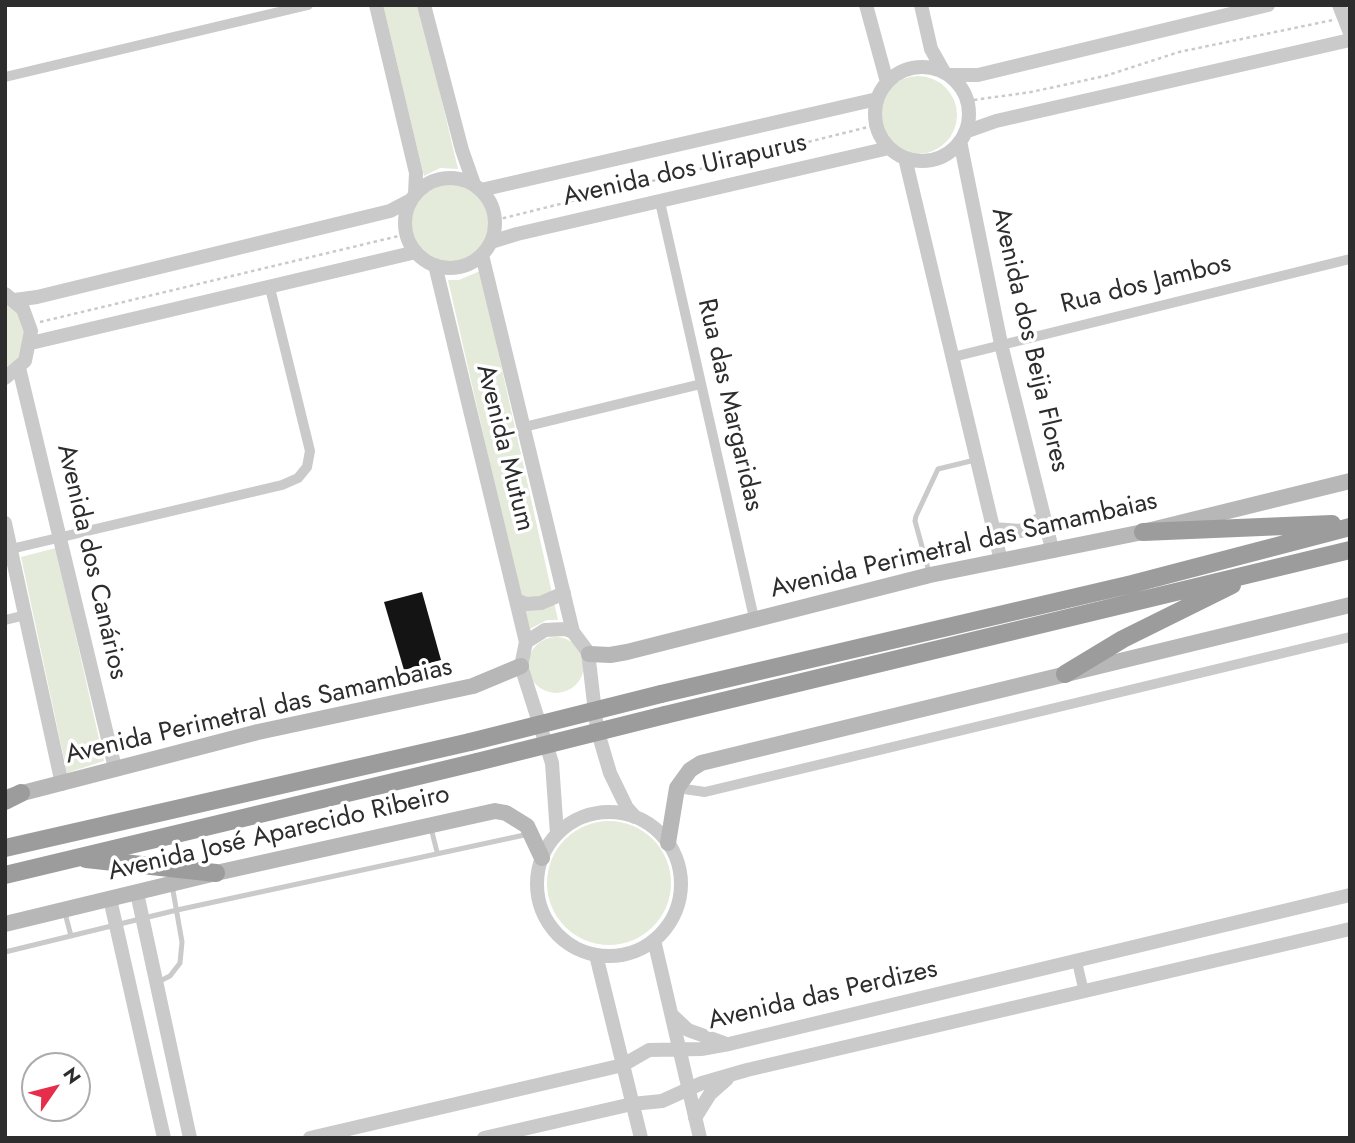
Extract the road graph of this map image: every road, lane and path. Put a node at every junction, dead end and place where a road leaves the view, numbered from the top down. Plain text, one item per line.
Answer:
1 (308, 5) edge
2 (376, 5) edge
3 (424, 5) edge
4 (866, 5) edge
5 (921, 5) edge
6 (1268, 5) edge
7 (1340, 12) edge
8 (1350, 33) edge
9 (1350, 40) edge
10 (946, 74) junction
11 (5, 77) edge
12 (887, 82) junction
13 (877, 99) junction
14 (967, 101) junction
15 (876, 125) junction
16 (963, 136) junction
17 (889, 148) junction
18 (905, 158) junction
19 (478, 187) junction
20 (413, 197) junction
21 (660, 202) junction
22 (496, 220) junction
23 (407, 234) junction
24 (491, 242) junction
25 (416, 252) junction
26 (482, 255) junction
27 (1350, 259) edge
28 (435, 265) junction
29 (270, 288) junction
30 (10, 297) edge
31 (30, 324) junction
32 (31, 343) junction
33 (1001, 344) junction
34 (953, 357) junction
35 (19, 368) junction
36 (5, 378) edge
37 (701, 384) junction
38 (524, 427) junction
39 (977, 460) junction
40 (1350, 481) edge
41 (1044, 517) junction
42 (5, 523) edge
43 (1350, 525) edge
44 (993, 529) junction
45 (1143, 532) junction
46 (62, 539) junction
47 (11, 549) junction
48 (1052, 549) junction
49 (1350, 550) edge
50 (1001, 561) junction
51 (1261, 570) junction
52 (930, 575) junction
53 (564, 593) junction
54 (516, 600) junction
55 (1350, 605) edge
56 (26, 615) junction
57 (754, 618) junction
58 (5, 620) edge
59 (573, 632) junction
60 (1350, 637) edge
61 (526, 642) junction
62 (589, 654) junction
63 (521, 666) junction
64 (1065, 674) junction
65 (115, 768) junction
66 (62, 784) junction
67 (677, 788) junction
68 (10, 797) edge
69 (635, 817) junction
70 (430, 824) junction
71 (532, 834) junction
72 (557, 834) junction
73 (668, 843) junction
74 (5, 848) edge
75 (438, 852) junction
76 (72, 858) junction
77 (542, 858) junction
78 (216, 873) junction
79 (5, 875) edge
80 (172, 885) junction
81 (137, 893) junction
82 (1350, 895) edge
83 (110, 899) junction
84 (64, 910) junction
85 (177, 911) junction
86 (143, 919) junction
87 (5, 924) edge
88 (116, 925) junction
89 (1350, 929) edge
90 (71, 936) junction
91 (654, 940) junction
92 (5, 952) edge
93 (596, 955) junction
94 (1077, 962) junction
95 (128, 977) junction
96 (155, 978) junction
97 (1084, 992) junction
98 (162, 1009) junction
99 (136, 1014) junction
100 (671, 1015) junction
101 (729, 1044) junction
102 (679, 1051) junction
103 (623, 1065) junction
104 (731, 1076) junction
105 (690, 1088) junction
106 (632, 1104) junction
107 (695, 1118) junction
108 (312, 1137) edge
109 (164, 1138) edge
110 (190, 1138) edge
111 (484, 1138) edge
112 (641, 1138) edge
113 (699, 1138) edge

1 - 11 street
2 - 20 street
3 - 19 street
4 - 12 street
5 - 10 street
6 - 10 street
7 - 8 street
7 - 14 path
9 - 16 street
10 - 12 street
10 - 14 street
12 - 13 street
13 - 15 street
13 - 19 street, Avenida dos Uirapurus
14 - 16 street
15 - 17 street
15 - 22 path
16 - 18 street
16 - 33 street, Avenida dos Beija Flores
17 - 18 street
17 - 21 street, Avenida dos Uirapurus
18 - 34 street
19 - 20 street
19 - 22 street
20 - 23 street
20 - 30 street
21 - 24 street, Avenida dos Uirapurus
21 - 37 street, Rua das Margaridas
22 - 24 street
23 - 25 street
23 - 31 path
24 - 26 street
25 - 28 street
25 - 29 street
26 - 28 street
26 - 38 street, Avenida Mutum
27 - 33 street, Rua dos Jambos
28 - 54 street, Avenida Mutum
29 - 32 street
29 - 46 street
30 - 31 street
31 - 32 street
32 - 35 street
33 - 34 street, Rua dos Jambos
33 - 41 street, Avenida dos Beija Flores
34 - 39 street
35 - 36 street
35 - 46 street, Avenida dos Canários
37 - 38 street
37 - 57 street, Rua das Margaridas
38 - 53 street, Avenida Mutum
39 - 44 street
39 - 52 lane
40 - 45 main road, Avenida Perimetral das Samambaias
41 - 44 street
41 - 48 street, Avenida dos Beija Flores
42 - 47 street
43 - 45 highway
43 - 74 highway, bridge
44 - 50 street
45 - 48 main road, Avenida Perimetral das Samambaias
46 - 47 street
46 - 65 street, Avenida dos Canários
47 - 56 street
48 - 50 main road, Avenida Perimetral das Samambaias
49 - 51 highway
50 - 52 main road, Avenida Perimetral das Samambaias
51 - 64 highway
51 - 76 highway, bridge
52 - 57 main road, Avenida Perimetral das Samambaias
53 - 54 street
53 - 59 street, Avenida Mutum
54 - 61 street, Avenida Mutum
55 - 64 main road
56 - 58 street
56 - 66 street
57 - 62 main road, Avenida Perimetral das Samambaias
59 - 61 street
59 - 62 street
60 - 67 street
61 - 63 street
62 - 69 street
63 - 65 main road, Avenida Perimetral das Samambaias
63 - 72 street
64 - 67 main road
65 - 66 main road, Avenida Perimetral das Samambaias
66 - 68 main road, Avenida Perimetral das Samambaias
67 - 73 main road
69 - 72 street
69 - 73 street
70 - 71 main road, Avenida José Aparecido Ribeiro
70 - 75 lane
70 - 78 main road, Avenida José Aparecido Ribeiro
71 - 75 lane
71 - 77 main road
72 - 77 street
73 - 91 street
75 - 85 lane
76 - 78 highway
76 - 79 highway
77 - 93 street
78 - 80 main road, Avenida José Aparecido Ribeiro
80 - 81 main road, Avenida José Aparecido Ribeiro
80 - 85 lane
81 - 83 main road, Avenida José Aparecido Ribeiro
81 - 86 street
82 - 94 street, Avenida das Perdizes
83 - 84 main road, Avenida José Aparecido Ribeiro
83 - 88 street
84 - 87 main road, Avenida José Aparecido Ribeiro
84 - 90 lane
85 - 86 lane
85 - 96 lane
86 - 88 lane
86 - 96 street
88 - 90 lane
88 - 95 street
89 - 97 street
90 - 92 lane
91 - 93 street
91 - 100 street
93 - 103 street
94 - 97 street
94 - 101 street, Avenida das Perdizes
95 - 96 street
95 - 99 street
96 - 98 street
97 - 104 street
98 - 99 street
98 - 110 street
99 - 109 street
100 - 101 street
100 - 102 street
101 - 102 street, Avenida das Perdizes
102 - 103 street, Avenida das Perdizes
102 - 105 street
103 - 106 street
103 - 108 street, Avenida das Perdizes
104 - 105 street
104 - 107 street
105 - 106 street
105 - 107 street
106 - 111 street
106 - 112 street
107 - 113 street

